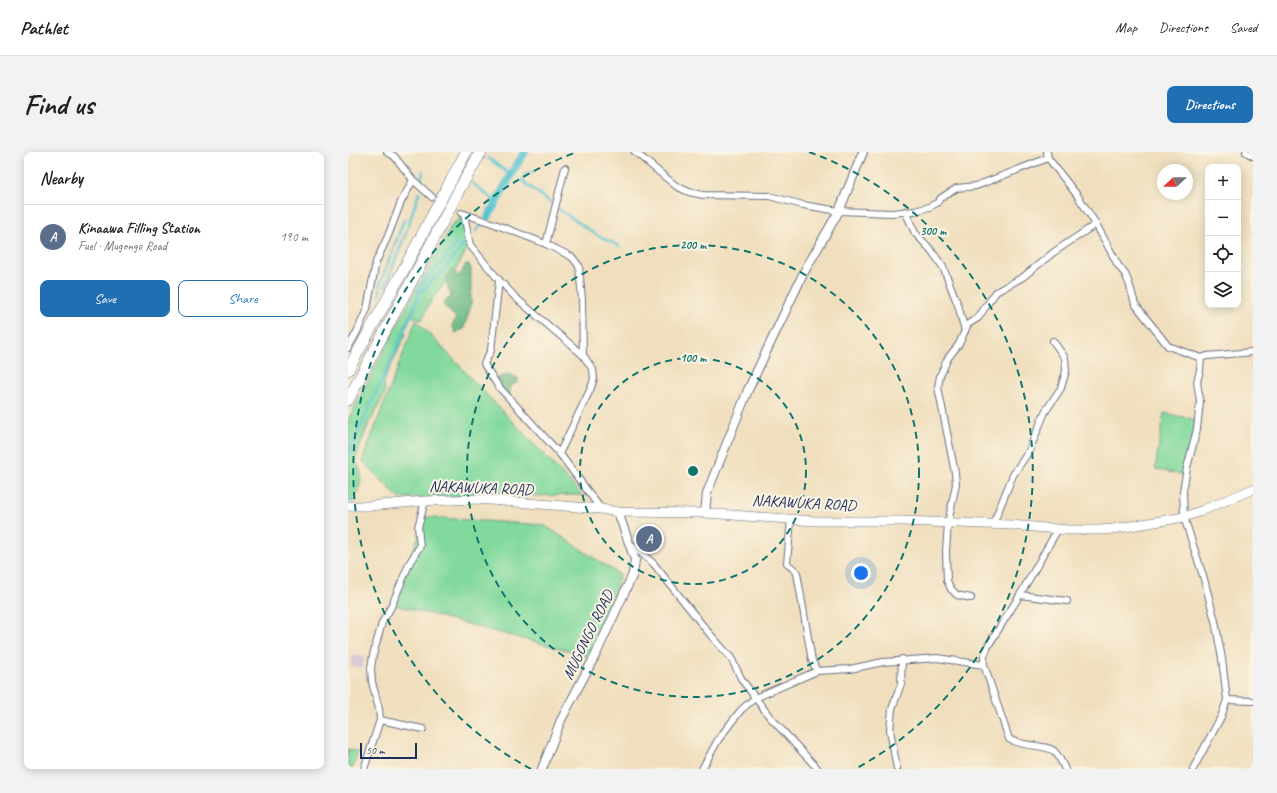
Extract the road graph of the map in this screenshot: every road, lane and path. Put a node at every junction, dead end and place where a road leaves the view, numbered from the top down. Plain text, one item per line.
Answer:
1 (387, 152) edge
2 (466, 152) edge
3 (481, 152) edge
4 (635, 152) edge
5 (863, 152) edge
6 (1246, 152) edge
7 (1047, 155) edge
8 (1253, 156) edge
9 (565, 168) dead end
10 (413, 180) junction
11 (432, 197) dead end
12 (839, 211) junction
13 (905, 212) junction
14 (1096, 224) junction
15 (546, 244) junction
16 (499, 280) junction
17 (965, 331) junction
18 (1053, 341) dead end
19 (348, 348) edge
20 (1253, 352) edge
21 (583, 355) junction
22 (1201, 358) junction
23 (348, 370) edge
24 (348, 400) edge
25 (560, 454) junction
26 (1253, 489) edge
27 (425, 500) junction
28 (348, 506) edge
29 (601, 509) junction
30 (618, 512) junction
31 (705, 512) junction
32 (1184, 517) junction
33 (791, 518) junction
34 (948, 523) junction
35 (993, 524) junction
36 (1058, 529) junction
37 (630, 544) junction
38 (1020, 595) junction
39 (970, 598) dead end
40 (1067, 601) dead end
41 (902, 659) junction
42 (984, 665) junction
43 (817, 671) junction
44 (755, 698) junction
45 (1227, 700) junction
46 (1253, 701) edge
47 (380, 720) junction
48 (423, 730) dead end
49 (364, 769) edge
50 (542, 769) edge
51 (702, 769) edge
52 (818, 769) edge
53 (897, 769) edge
54 (1066, 769) edge
55 (1193, 769) edge

1 - 10 street
2 - 23 highway
3 - 24 highway
4 - 12 street
5 - 12 street
6 - 8 street
7 - 13 street
7 - 14 street
9 - 15 street
10 - 11 street
10 - 19 street
12 - 13 street
12 - 31 street
13 - 17 street
14 - 17 street
14 - 22 street
15 - 16 street
15 - 21 street
16 - 21 street
16 - 25 street
17 - 34 street
18 - 35 street
20 - 22 street
21 - 25 street
22 - 32 street
25 - 29 street
26 - 32 main road, NAKAWUKA ROAD
27 - 28 main road, NAKAWUKA ROAD
27 - 29 main road, NAKAWUKA ROAD
27 - 47 street
29 - 30 main road, NAKAWUKA ROAD
30 - 31 main road, NAKAWUKA ROAD
30 - 37 street, MUGONGO ROAD
31 - 33 main road, NAKAWUKA ROAD
32 - 36 main road, NAKAWUKA ROAD
32 - 45 street
33 - 34 main road, NAKAWUKA ROAD
33 - 43 street
34 - 35 main road, NAKAWUKA ROAD
34 - 39 street
35 - 36 main road, NAKAWUKA ROAD
36 - 38 street
37 - 44 street
37 - 50 street, MUGONGO ROAD
38 - 40 street
38 - 42 street
41 - 42 street
41 - 43 street
41 - 53 street
42 - 54 street
43 - 44 street
44 - 51 street
44 - 52 street
45 - 46 street
45 - 55 street
47 - 48 street
47 - 49 street

